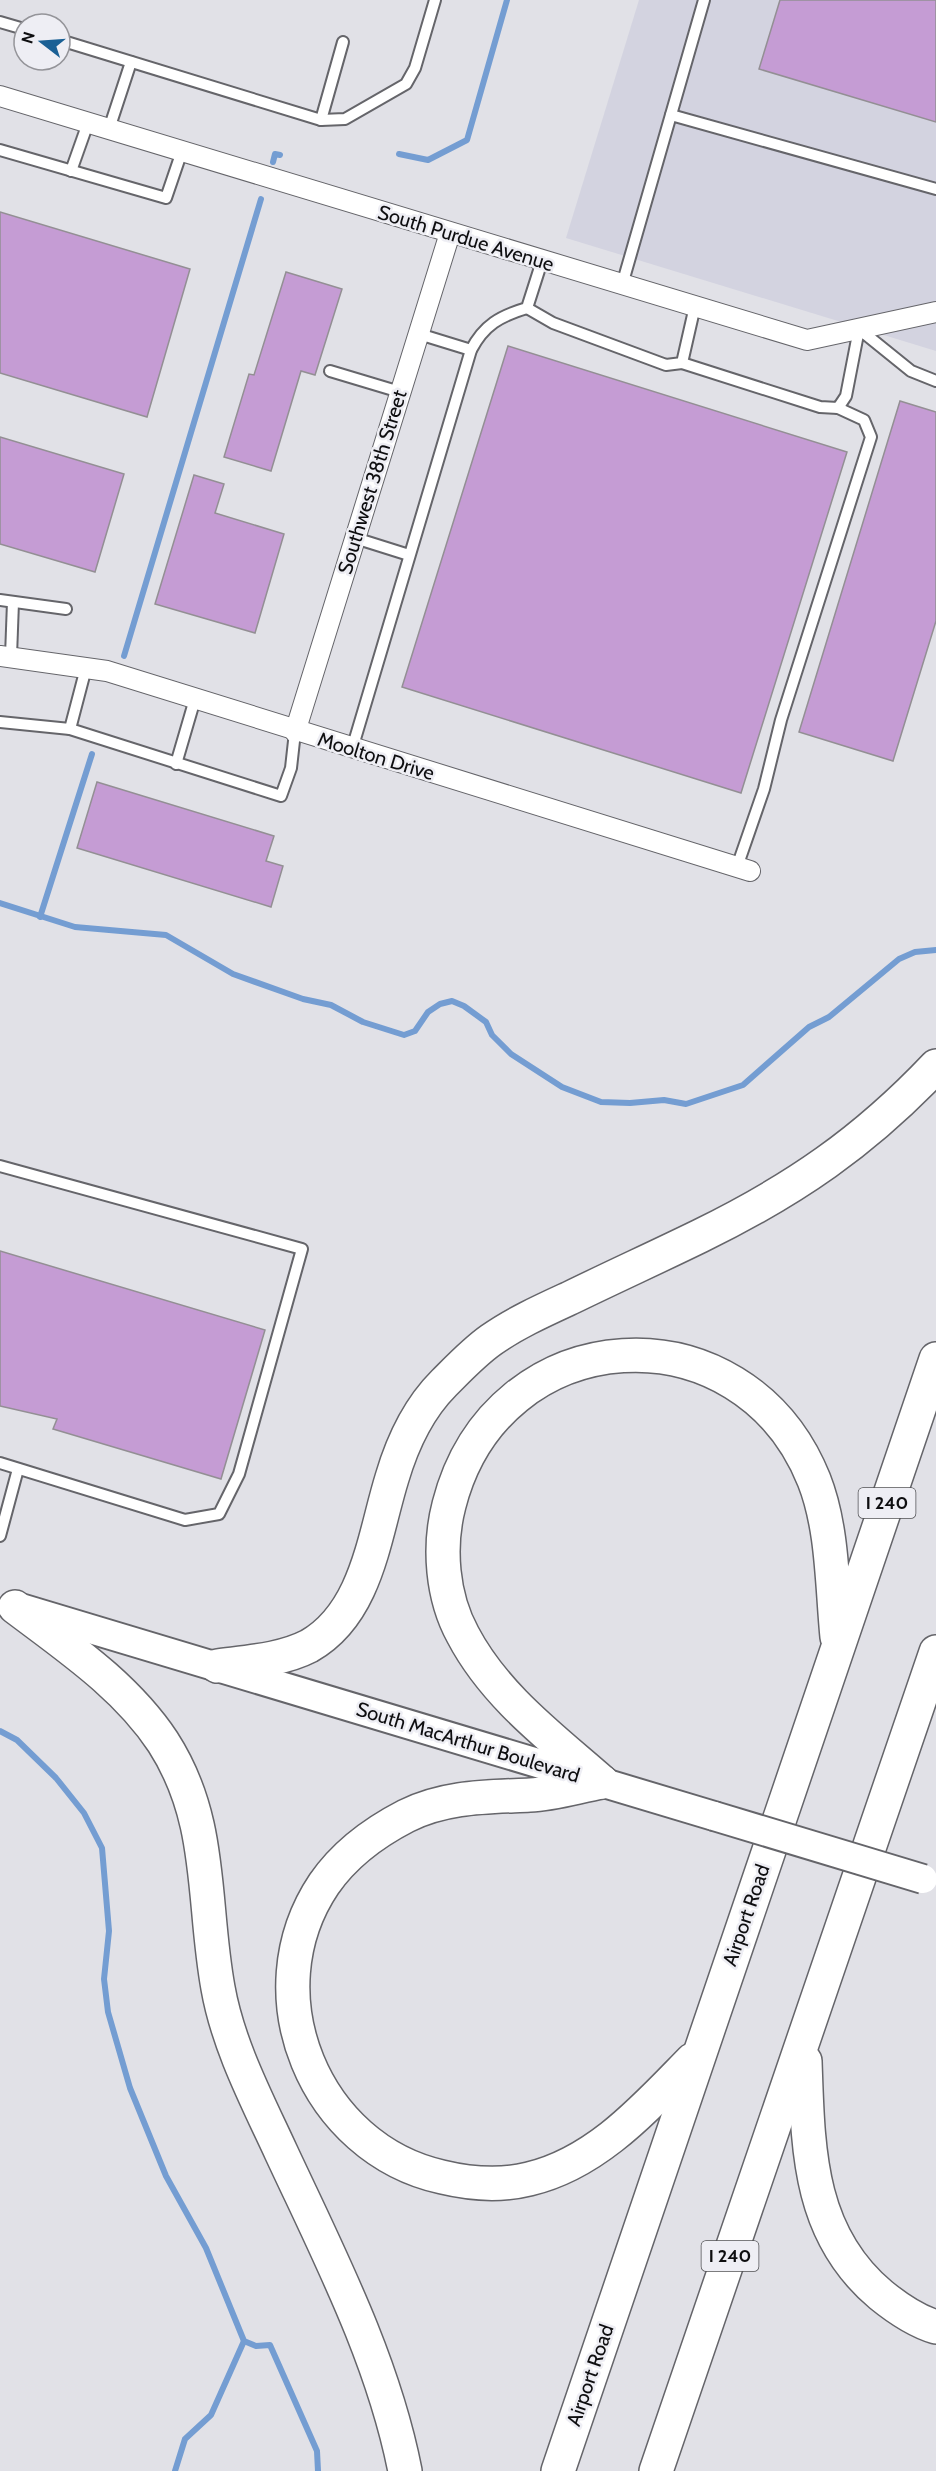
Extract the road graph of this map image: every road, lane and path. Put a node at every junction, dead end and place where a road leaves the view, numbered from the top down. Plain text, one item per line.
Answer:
1 (435, 0) edge
2 (704, 0) edge
3 (344, 42) dead end
4 (72, 44) edge
5 (131, 62) junction
6 (0, 96) edge
7 (671, 115) junction
8 (321, 120) junction
9 (88, 123) junction
10 (109, 129) junction
11 (0, 150) edge
12 (182, 151) junction
13 (71, 171) junction
14 (936, 189) edge
15 (450, 233) junction
16 (542, 261) junction
17 (622, 285) junction
18 (695, 306) junction
19 (527, 308) junction
20 (936, 312) edge
21 (859, 329) junction
22 (419, 334) junction
23 (471, 350) junction
24 (682, 363) junction
25 (330, 371) dead end
26 (936, 381) edge
27 (400, 392) junction
28 (838, 408) junction
29 (355, 538) junction
30 (410, 555) junction
31 (0, 600) edge
32 (14, 602) junction
33 (66, 609) dead end
34 (5, 656) edge
35 (86, 668) junction
36 (195, 699) junction
37 (0, 722) edge
38 (70, 729) junction
39 (295, 732) junction
40 (352, 749) junction
41 (176, 764) junction
42 (743, 869) joint
43 (936, 1066) edge
44 (0, 1166) edge
45 (936, 1359) edge
46 (0, 1463) edge
47 (18, 1468) junction
48 (0, 1536) edge
49 (8, 1604) edge
50 (837, 1648) junction
51 (936, 1652) edge
52 (217, 1666) junction
53 (602, 1782) junction
54 (930, 1881) edge
55 (804, 2041) junction
56 (699, 2052) junction
57 (936, 2327) edge
58 (405, 2471) edge
59 (558, 2471) edge
60 (656, 2471) edge

1 - 8 lane
2 - 7 lane
3 - 8 lane
4 - 5 lane
5 - 8 lane
5 - 10 lane
6 - 9 street, South Purdue Avenue
7 - 14 lane
7 - 17 lane
9 - 10 street, South Purdue Avenue
9 - 13 lane
10 - 12 street, South Purdue Avenue
11 - 13 lane
12 - 13 lane
12 - 15 street, South Purdue Avenue
15 - 16 street, South Purdue Avenue
15 - 22 street, Southwest 38th Street
16 - 17 street, South Purdue Avenue
16 - 19 lane
17 - 18 street, South Purdue Avenue
18 - 21 street, South Purdue Avenue
18 - 24 lane
19 - 23 lane
19 - 24 lane
20 - 21 street, South Purdue Avenue
21 - 26 lane
21 - 28 lane
22 - 23 lane
22 - 27 street, Southwest 38th Street
23 - 30 lane
24 - 28 lane
25 - 27 lane
27 - 29 street, Southwest 38th Street
28 - 42 lane
29 - 30 lane
29 - 39 street, Southwest 38th Street
30 - 40 lane
31 - 32 lane
32 - 33 lane
32 - 34 lane
34 - 35 street, Moolton Drive
35 - 36 street, Moolton Drive
35 - 38 lane
36 - 39 street, Moolton Drive
36 - 41 lane
37 - 38 lane
38 - 41 lane
39 - 40 street, Moolton Drive
39 - 41 lane
40 - 42 street, Moolton Drive
43 - 52 highway
44 - 47 lane
45 - 50 highway, Airport Road / I 240
46 - 47 lane
47 - 48 lane
49 - 52 main road, South MacArthur Boulevard
49 - 58 highway
50 - 53 highway
50 - 56 highway, Airport Road / I 240
51 - 55 highway, I 240
52 - 53 main road, South MacArthur Boulevard
53 - 54 main road, South MacArthur Boulevard, bridge
53 - 56 highway
55 - 57 highway
55 - 60 highway, I 240
56 - 59 highway, Airport Road / I 240

